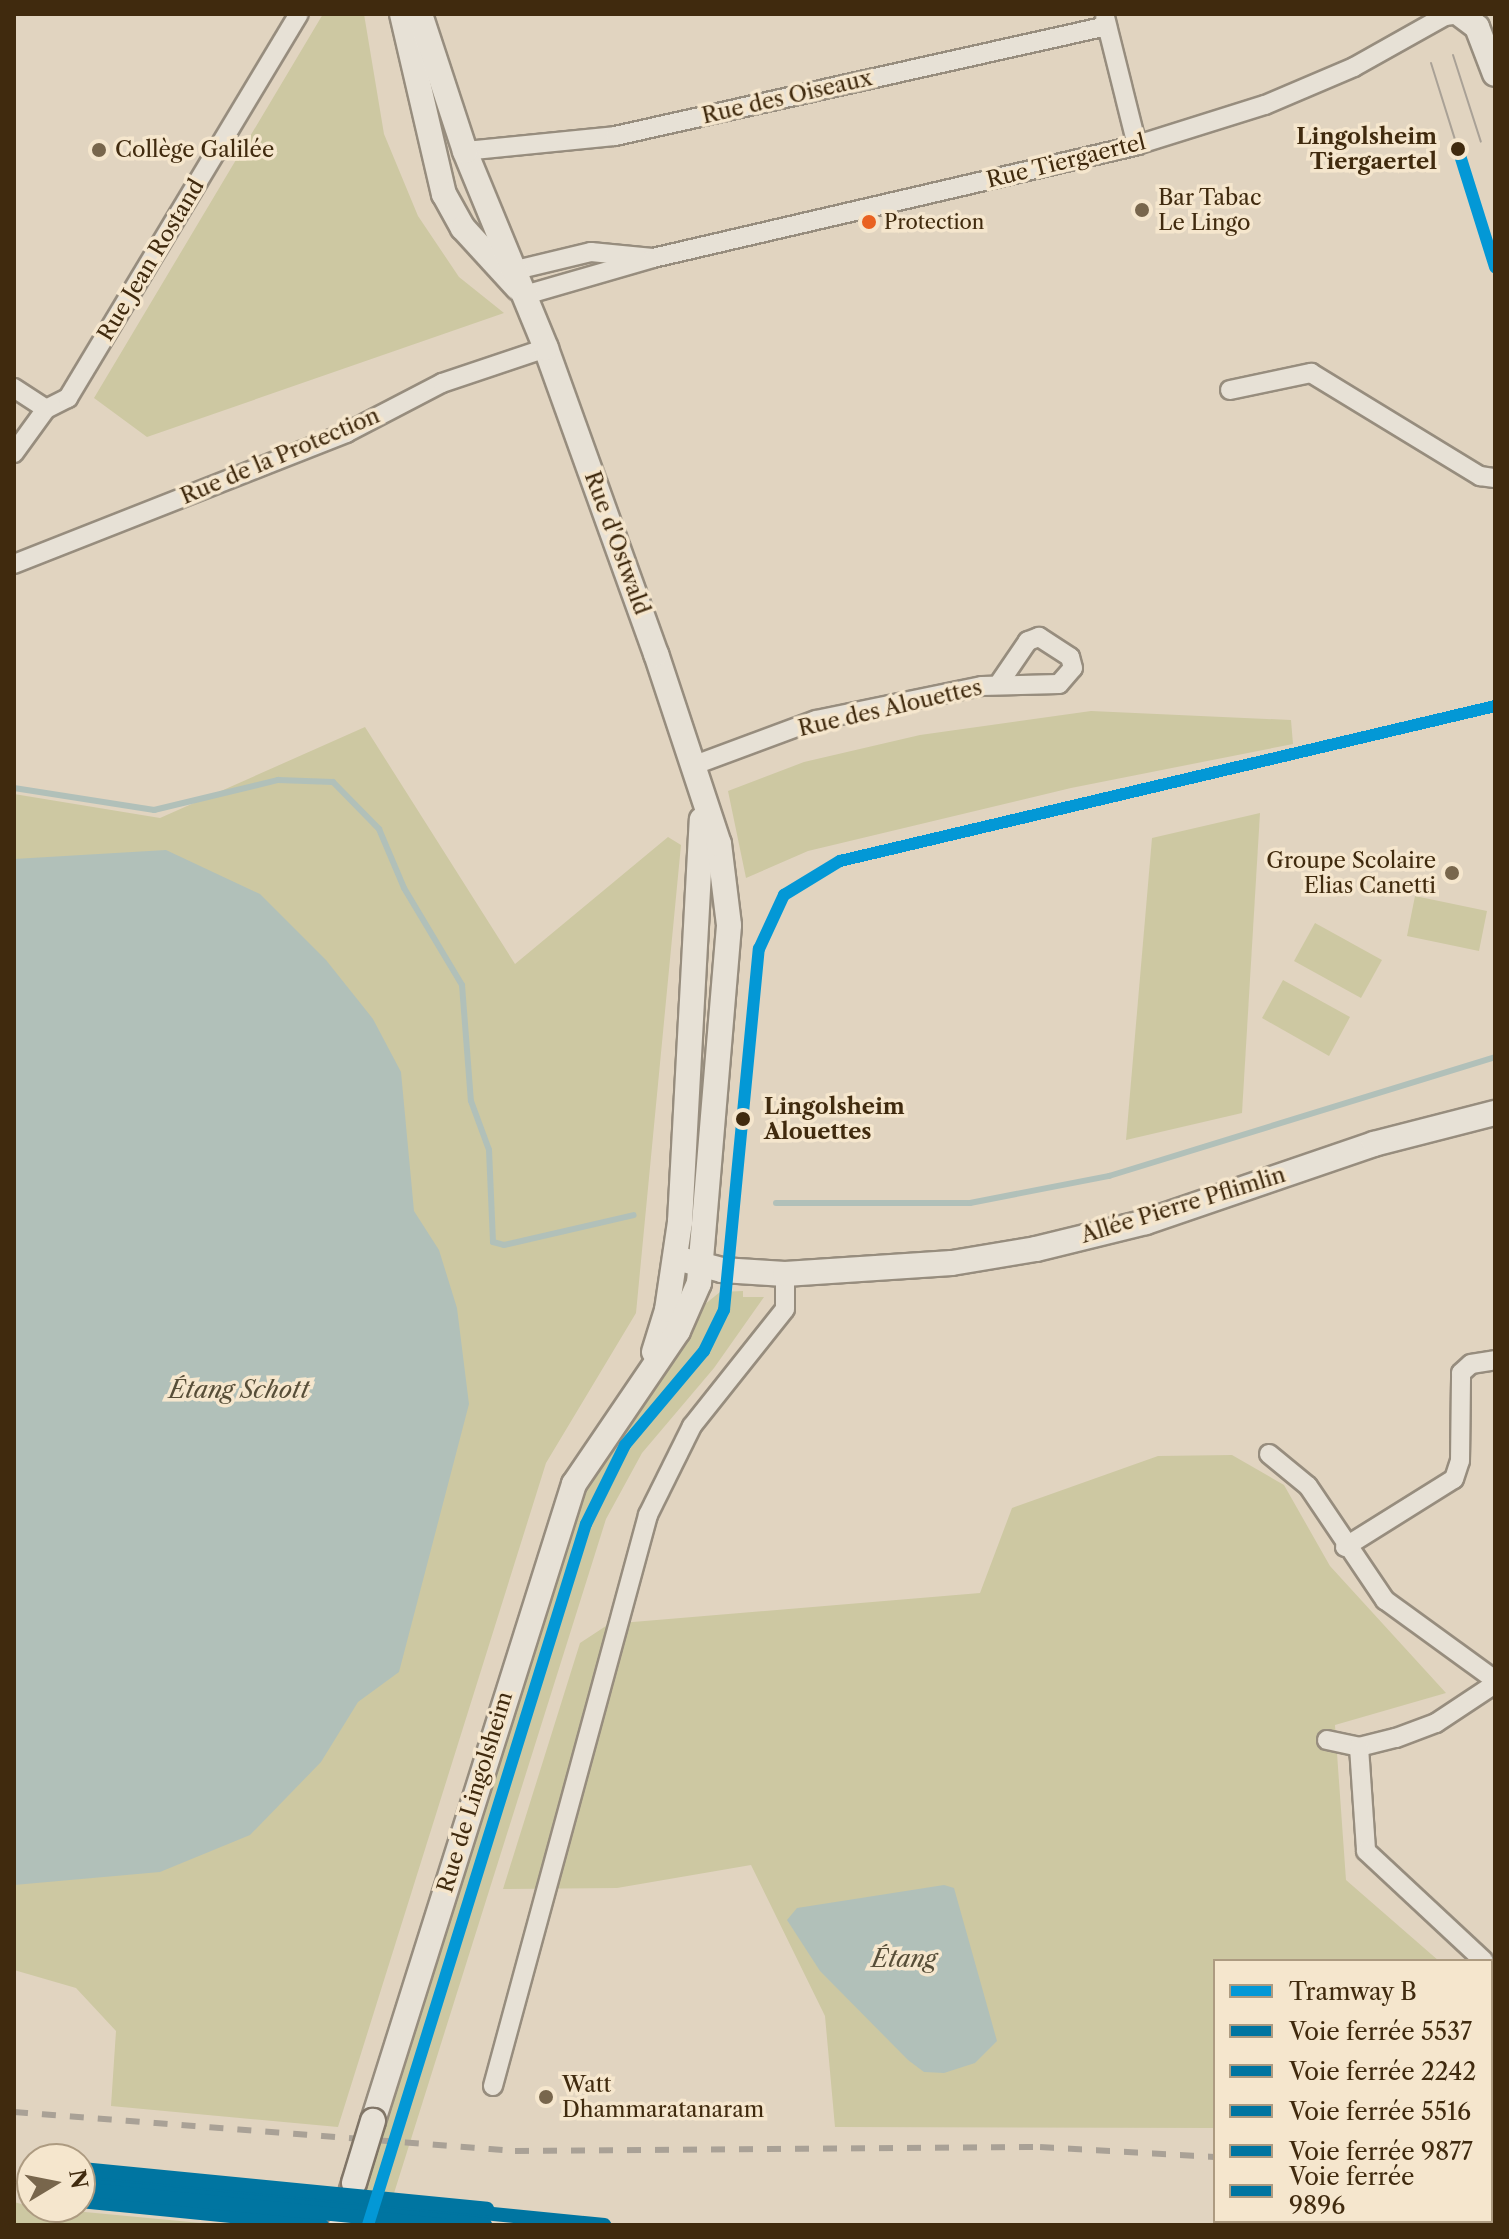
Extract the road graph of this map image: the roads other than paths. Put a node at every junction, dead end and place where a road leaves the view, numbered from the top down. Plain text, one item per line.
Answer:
1 (299, 14) edge
2 (402, 14) edge
3 (420, 14) edge
4 (1474, 19) edge
5 (1106, 20) edge
6 (1495, 74) edge
7 (1137, 145) junction
8 (465, 151) junction
9 (653, 258) junction
10 (516, 270) junction
11 (525, 295) junction
12 (546, 348) junction
13 (14, 388) edge
14 (1230, 390) dead end
15 (46, 409) junction
16 (14, 453) edge
17 (1495, 478) edge
18 (14, 564) edge
19 (998, 685) dead end
20 (692, 766) junction
21 (700, 794) junction
22 (1495, 1113) edge
23 (676, 1258) junction
24 (703, 1266) junction
25 (785, 1274) junction
26 (1495, 1360) edge
27 (645, 1376) junction
28 (1269, 1454) dead end
29 (1345, 1547) junction
30 (1495, 1682) edge
31 (1327, 1740) dead end
32 (1359, 1747) junction
33 (1482, 1959) edge
34 (493, 2086) dead end
35 (341, 2225) edge

1 - 15 street, Rue Jean Rostand
2 - 11 main road, Rue d'Ostwald
3 - 8 main road, Rue d'Ostwald
4 - 6 main road
4 - 7 street, Rue Tiergaertel
5 - 7 street
5 - 8 street, Rue des Oiseaux
7 - 9 street, Rue Tiergaertel
8 - 10 main road, Rue d'Ostwald
9 - 10 street, Rue Tiergaertel
9 - 11 street, Rue Tiergaertel
10 - 11 main road, Rue d'Ostwald
11 - 12 main road, Rue d'Ostwald
12 - 18 street, Rue de la Protection
12 - 20 main road, Rue d'Ostwald
13 - 15 street
14 - 17 street
15 - 16 street, Rue Jean Rostand
19 - 20 street, Rue des Alouettes
20 - 21 main road, Rue d'Ostwald
21 - 23 main road, Rue d'Ostwald
21 - 24 main road, Rue d'Ostwald
22 - 25 main road, Allée Pierre Pflimlin
23 - 24 main road, Allée Pierre Pflimlin
23 - 27 main road, Rue de Lingolsheim
24 - 25 main road, Allée Pierre Pflimlin
24 - 27 main road, Rue de Lingolsheim
25 - 34 street
26 - 29 street
27 - 35 main road, Rue de Lingolsheim, bridge
28 - 29 street
29 - 30 street
30 - 32 street
31 - 32 street
32 - 33 street

